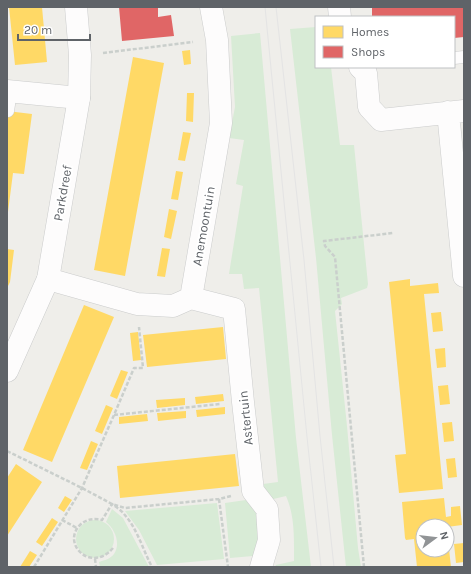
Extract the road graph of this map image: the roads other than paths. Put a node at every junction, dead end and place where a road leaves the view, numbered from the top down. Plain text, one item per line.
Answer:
1 (76, 7) edge
2 (211, 7) edge
3 (368, 69) edge
4 (9, 98) edge
5 (78, 98) junction
6 (456, 112) edge
7 (464, 276) edge
8 (48, 279) junction
9 (191, 298) junction
10 (7, 371) edge
11 (257, 567) edge

1 - 5 street, Parkdreef
2 - 9 street, Anemoontuin
3 - 6 street
4 - 5 street
5 - 8 street, Parkdreef
6 - 7 street
8 - 9 street
8 - 10 street, Parkdreef
9 - 11 street, Astertuin

